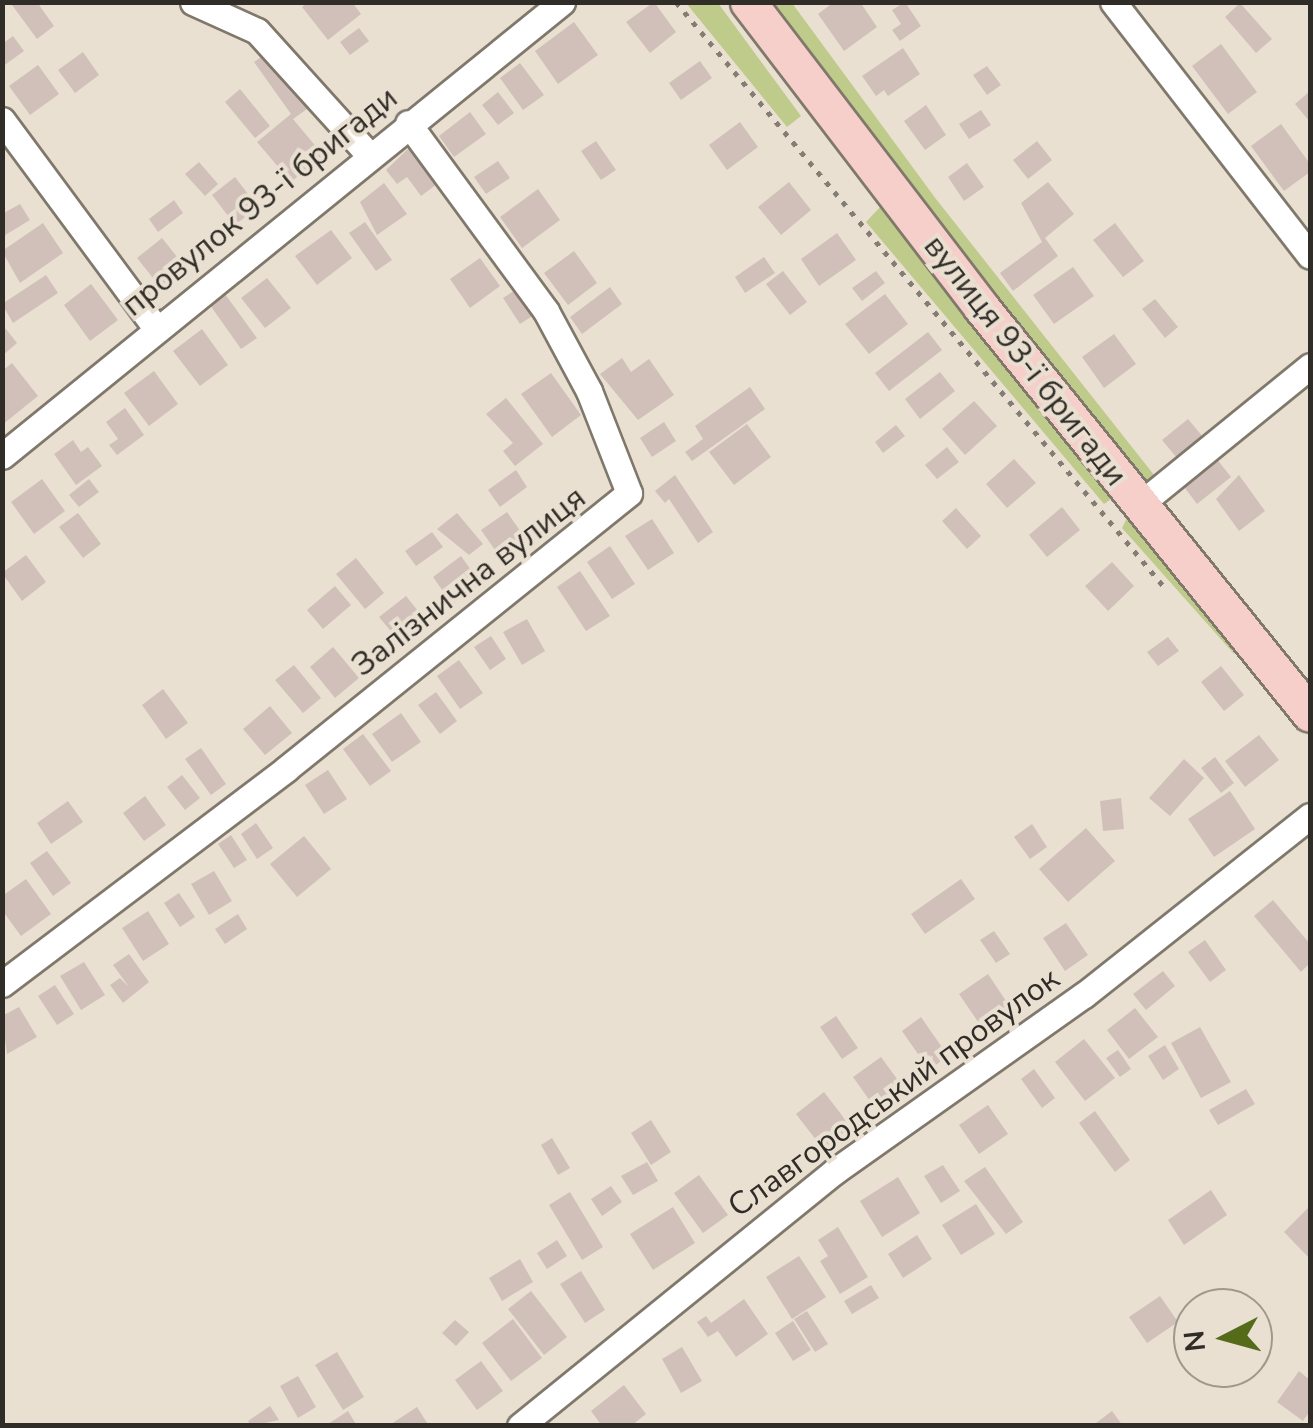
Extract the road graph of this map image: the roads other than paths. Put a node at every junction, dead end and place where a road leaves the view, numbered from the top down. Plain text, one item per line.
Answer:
1 (193, 2) edge
2 (562, 2) edge
3 (748, 2) edge
4 (1112, 2) edge
5 (2, 120) edge
6 (408, 123) junction
7 (368, 154) junction
8 (1310, 256) edge
9 (156, 328) junction
10 (1310, 366) edge
11 (2, 456) edge
12 (1140, 505) junction
13 (1310, 714) edge
14 (1310, 816) edge
15 (2, 984) edge
16 (520, 1426) edge

1 - 7 street
2 - 6 street, провулок 93-ї бригади
3 - 12 main road, вулиця 93-ї бригади
4 - 8 street
5 - 9 street
6 - 7 street, провулок 93-ї бригади
6 - 15 street, Залізнична вулиця
7 - 9 street, провулок 93-ї бригади
9 - 11 street, провулок 93-ї бригади
10 - 12 street
12 - 13 main road, вулиця 93-ї бригади
14 - 16 street, Славгородський провулок

